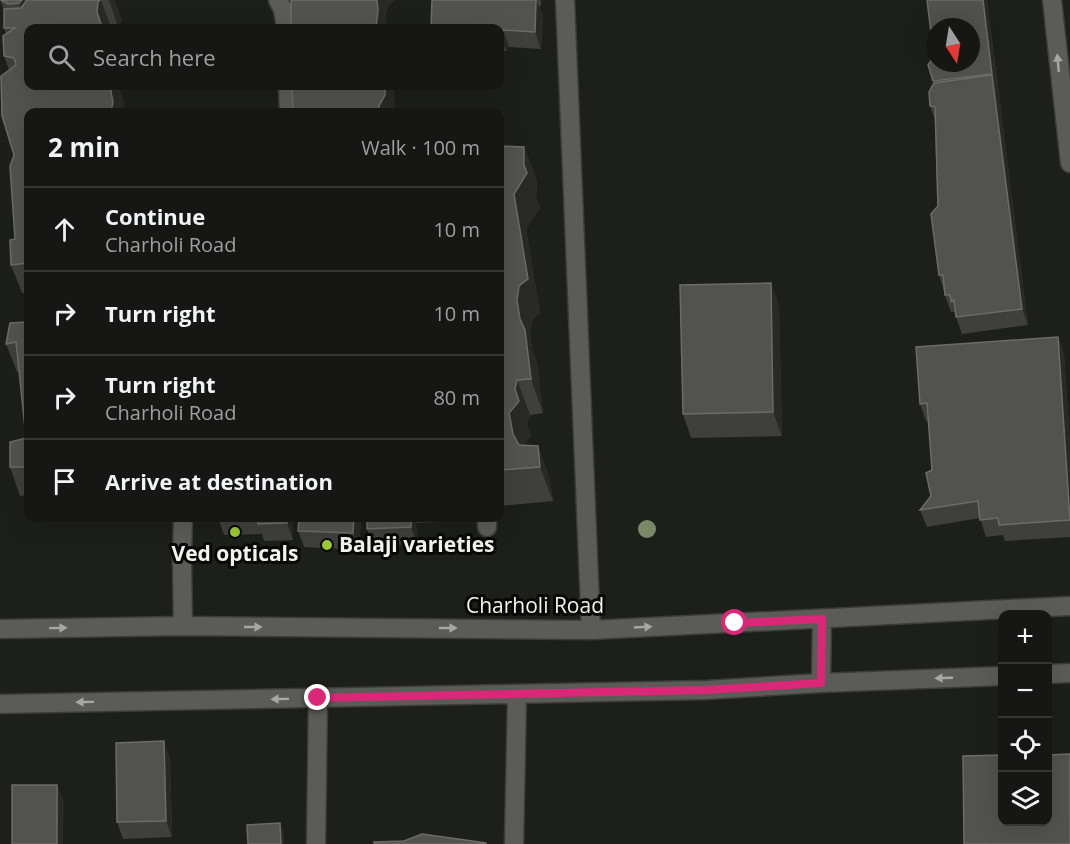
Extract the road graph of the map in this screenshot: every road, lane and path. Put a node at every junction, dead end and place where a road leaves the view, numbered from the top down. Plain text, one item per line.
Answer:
1 (278, 0) edge
2 (565, 0) edge
3 (1052, 0) edge
4 (285, 24) edge
5 (288, 90) edge
6 (289, 108) edge
7 (1070, 163) edge
8 (183, 522) edge
9 (1070, 606) edge
10 (822, 619) junction
11 (183, 626) junction
12 (0, 629) edge
13 (591, 630) junction
14 (1070, 673) edge
15 (1052, 674) edge
16 (998, 676) edge
17 (821, 683) junction
18 (517, 695) junction
19 (318, 698) junction
20 (0, 704) edge
21 (316, 844) edge
22 (514, 844) edge

1 - 4 street
2 - 13 street
7 -> 3 street
5 - 6 street
8 - 11 street
9 - 10 street, Charholi Road
13 -> 10 street, Charholi Road
10 - 17 street
12 -> 11 street, Charholi Road
11 -> 13 street, Charholi Road
14 - 15 street
16 -> 17 street
17 - 18 street
18 - 19 street
18 - 22 street
19 -> 20 street
19 - 21 street

